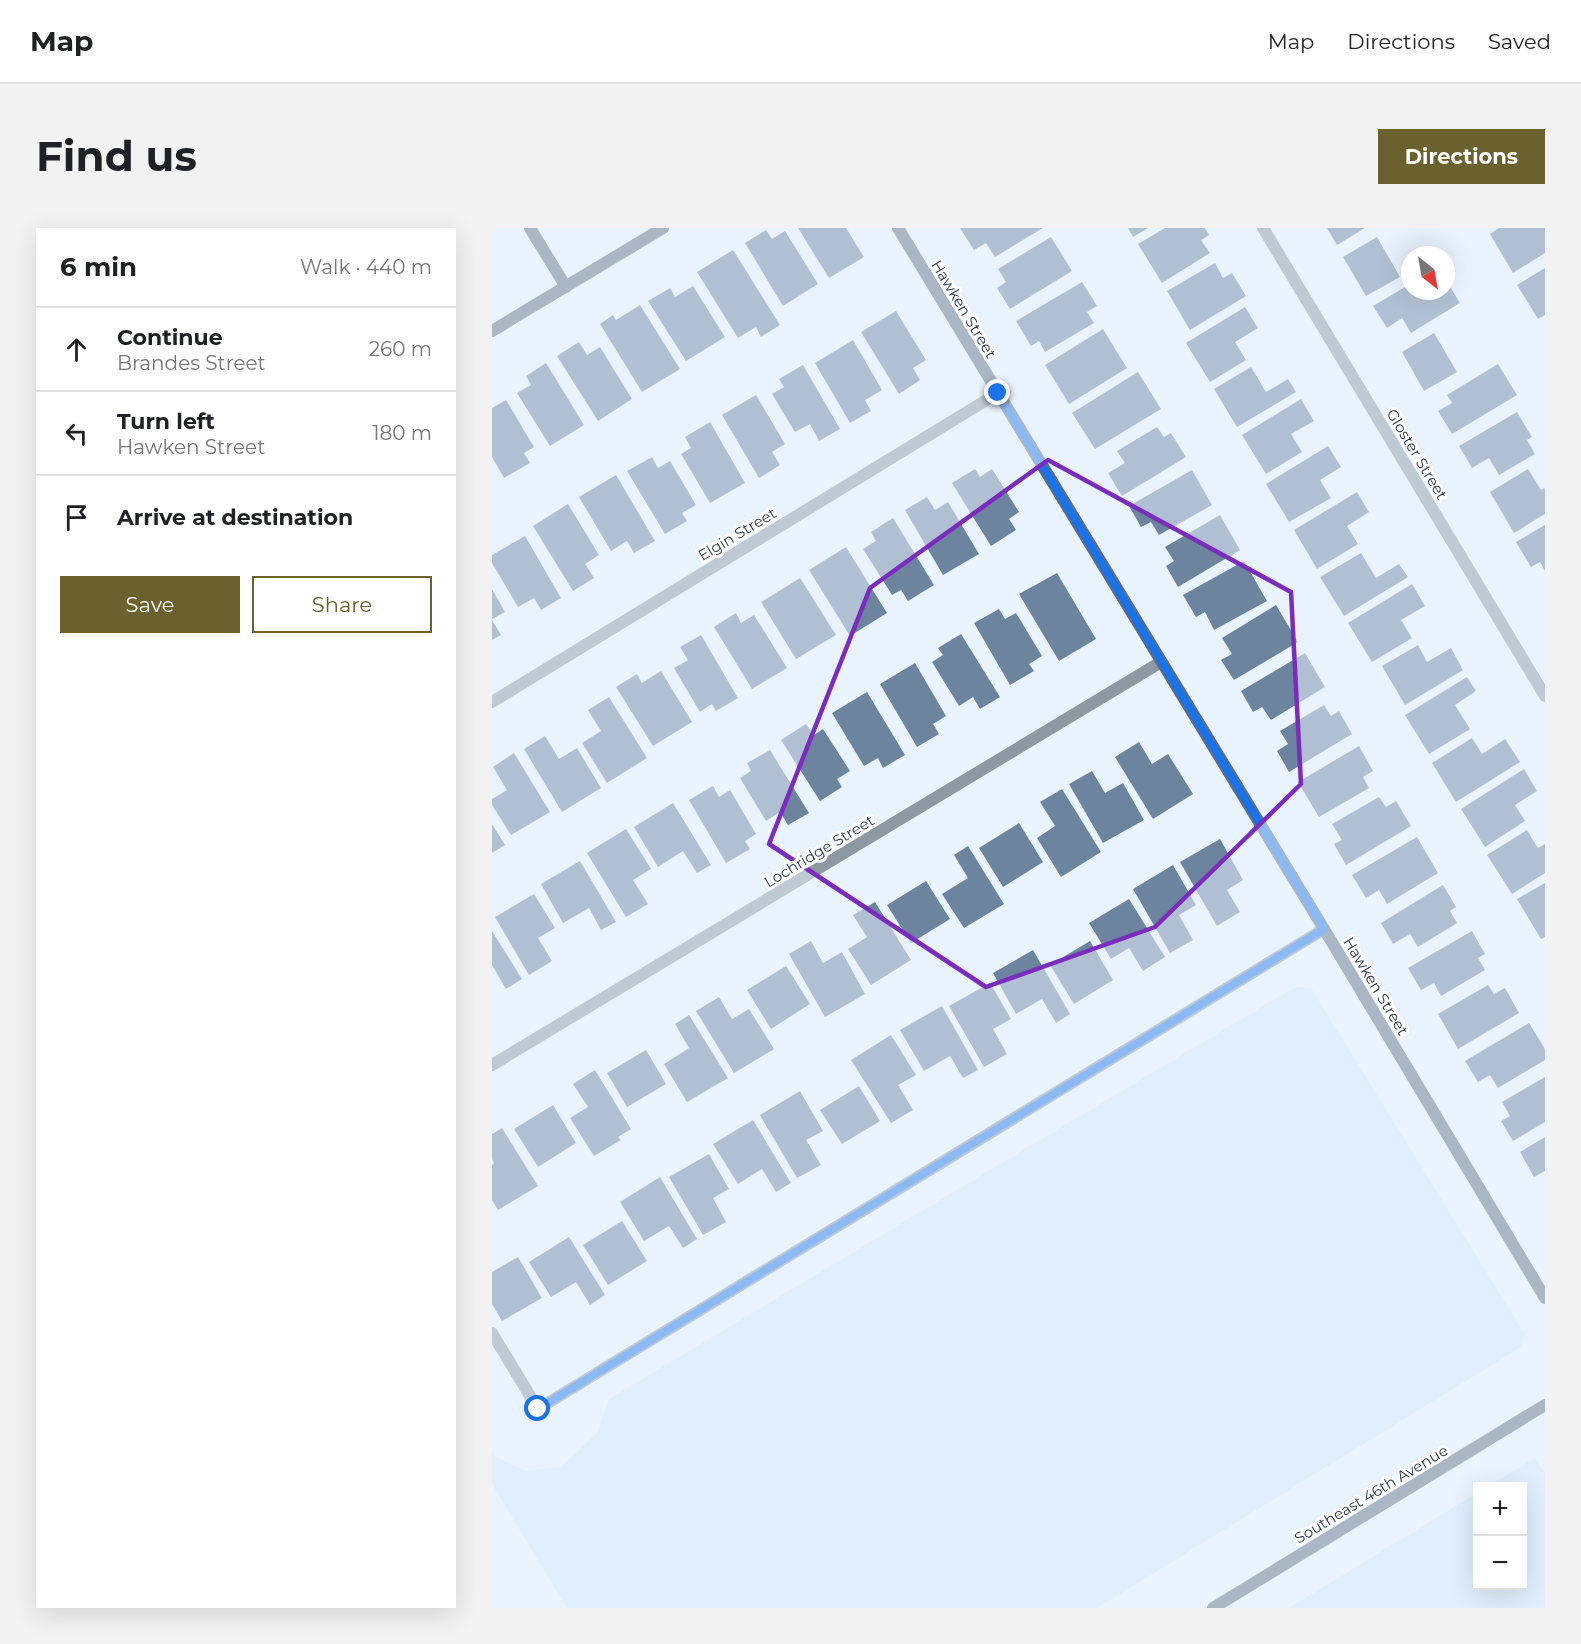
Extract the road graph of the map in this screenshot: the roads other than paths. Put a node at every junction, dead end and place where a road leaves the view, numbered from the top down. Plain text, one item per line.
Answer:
1 (530, 228) edge
2 (663, 228) edge
3 (898, 228) edge
4 (1263, 228) edge
5 (566, 287) junction
6 (492, 331) edge
7 (998, 393) junction
8 (1161, 662) junction
9 (1545, 696) edge
10 (492, 702) edge
11 (1324, 929) junction
12 (492, 1065) edge
13 (1545, 1298) edge
14 (492, 1333) edge
15 (1545, 1405) edge
16 (1213, 1608) edge

1 - 5 street
2 - 5 street
3 - 7 street, Hawken Street
4 - 9 street, Gloster Street
5 - 6 street
7 - 8 street, Hawken Street
7 - 10 street, Elgin Street
8 - 11 street, Hawken Street
8 - 12 street, Lochridge Street
11 - 13 street, Hawken Street
11 - 14 street
15 - 16 street, Southeast 46th Avenue

